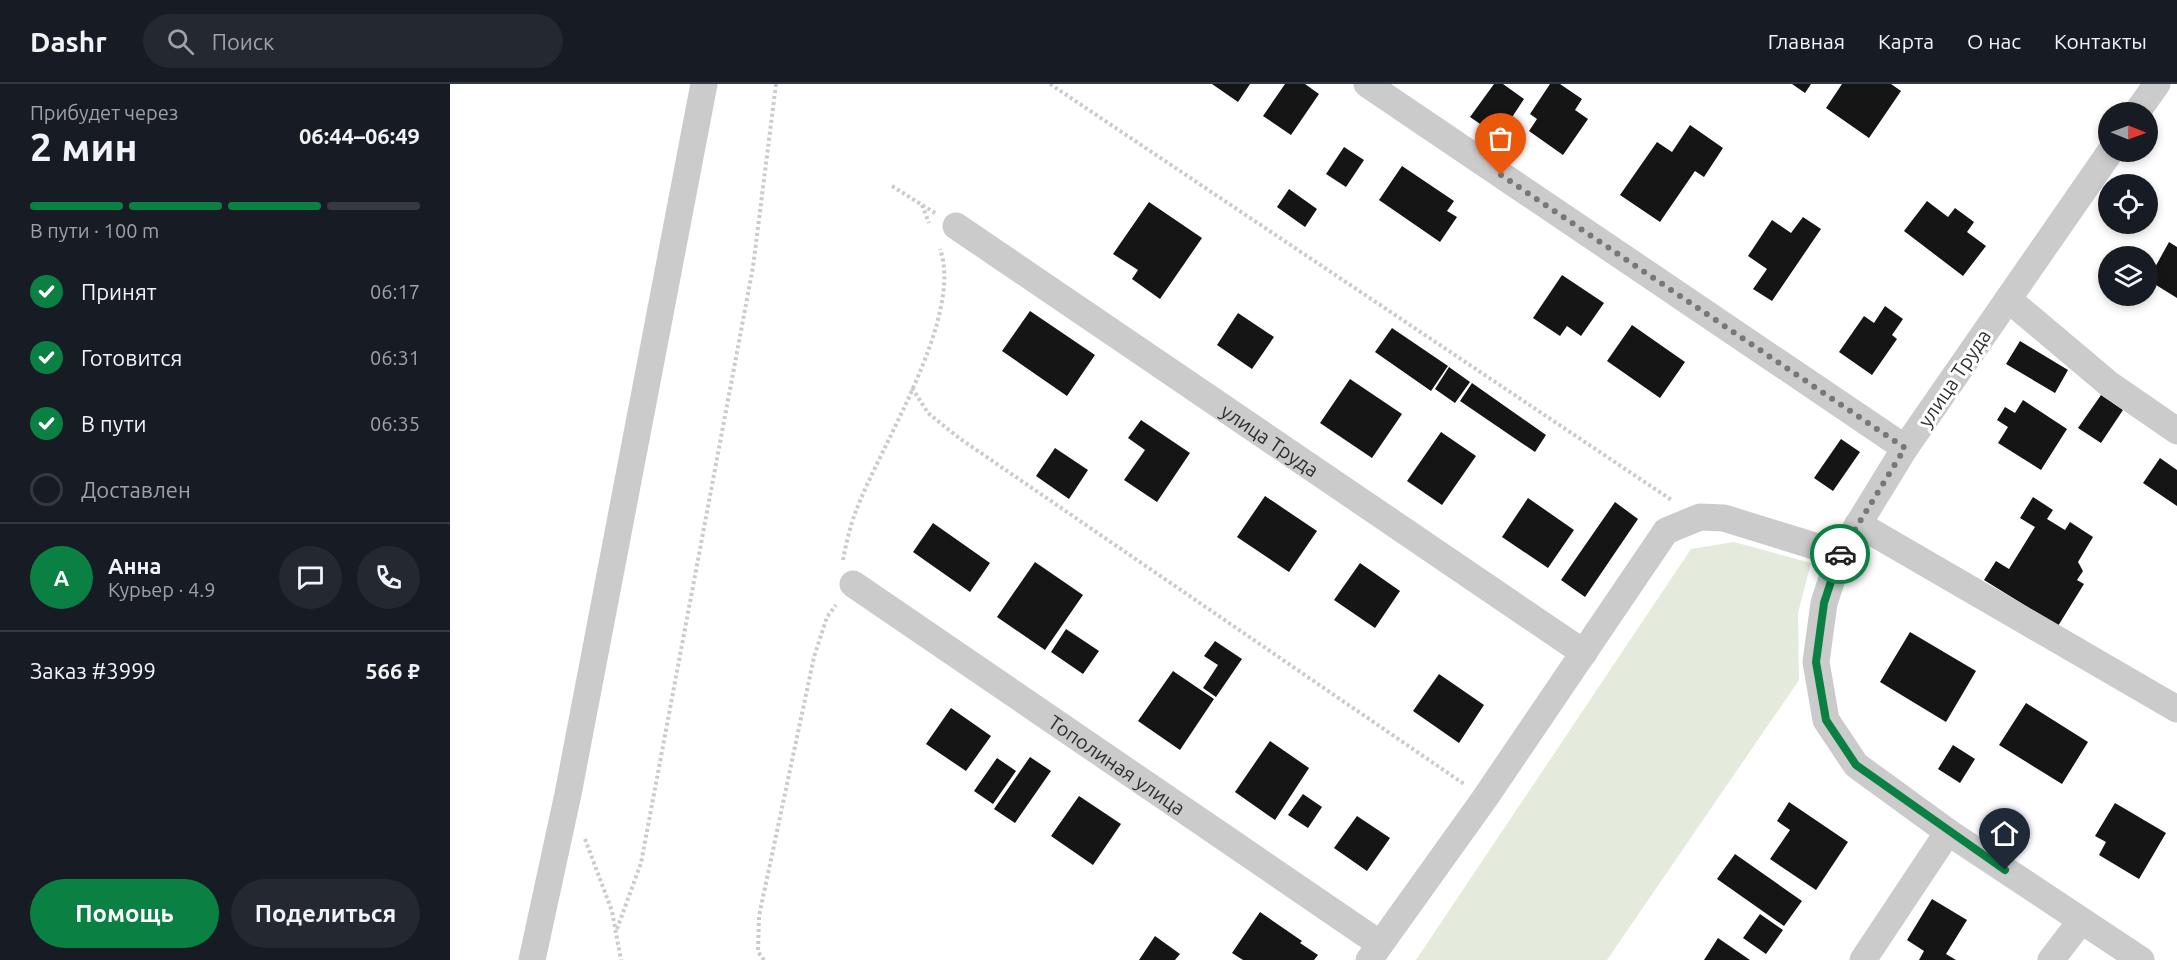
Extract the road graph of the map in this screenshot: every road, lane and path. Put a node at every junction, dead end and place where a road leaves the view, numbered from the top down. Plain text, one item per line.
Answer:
1 (704, 84) edge
2 (776, 84) edge
3 (1050, 84) edge
4 (1367, 84) edge
5 (2157, 84) edge
6 (2144, 102) edge
7 (2103, 162) edge
8 (892, 186) dead end
9 (922, 205) junction
10 (942, 234) junction
11 (2008, 299) junction
12 (911, 387) junction
13 (2177, 431) edge
14 (1905, 448) junction
15 (1700, 517) junction
16 (1858, 524) junction
17 (1840, 554) junction
18 (853, 584) junction
19 (1584, 653) junction
20 (2177, 709) edge
21 (1485, 798) junction
22 (1948, 832) junction
23 (584, 834) dead end
24 (2081, 921) junction
25 (617, 929) junction
26 (1375, 952) edge
27 (532, 960) edge
28 (621, 960) edge
29 (764, 960) edge
30 (1863, 960) edge
31 (2051, 960) edge
32 (2141, 960) edge

1 - 27 street
2 - 25 path
3 - 15 path
4 - 14 street
5 - 6 street
7 - 11 street, улица Труда
8 - 9 path
9 - 10 path
9 - 10 path
10 - 12 path
10 - 19 street, улица Труда
11 - 13 street
11 - 14 street, улица Труда
12 - 18 path
12 - 21 path
14 - 16 street, улица Труда
15 - 17 street
15 - 19 street
16 - 17 street, улица Труда
16 - 20 street
17 - 22 street, улица Труда
18 - 26 street, Тополиная улица
18 - 29 path
19 - 21 street
21 - 26 street
22 - 24 street, улица Труда
22 - 30 street
23 - 25 path
24 - 31 street
24 - 32 street, улица Труда
25 - 28 path

